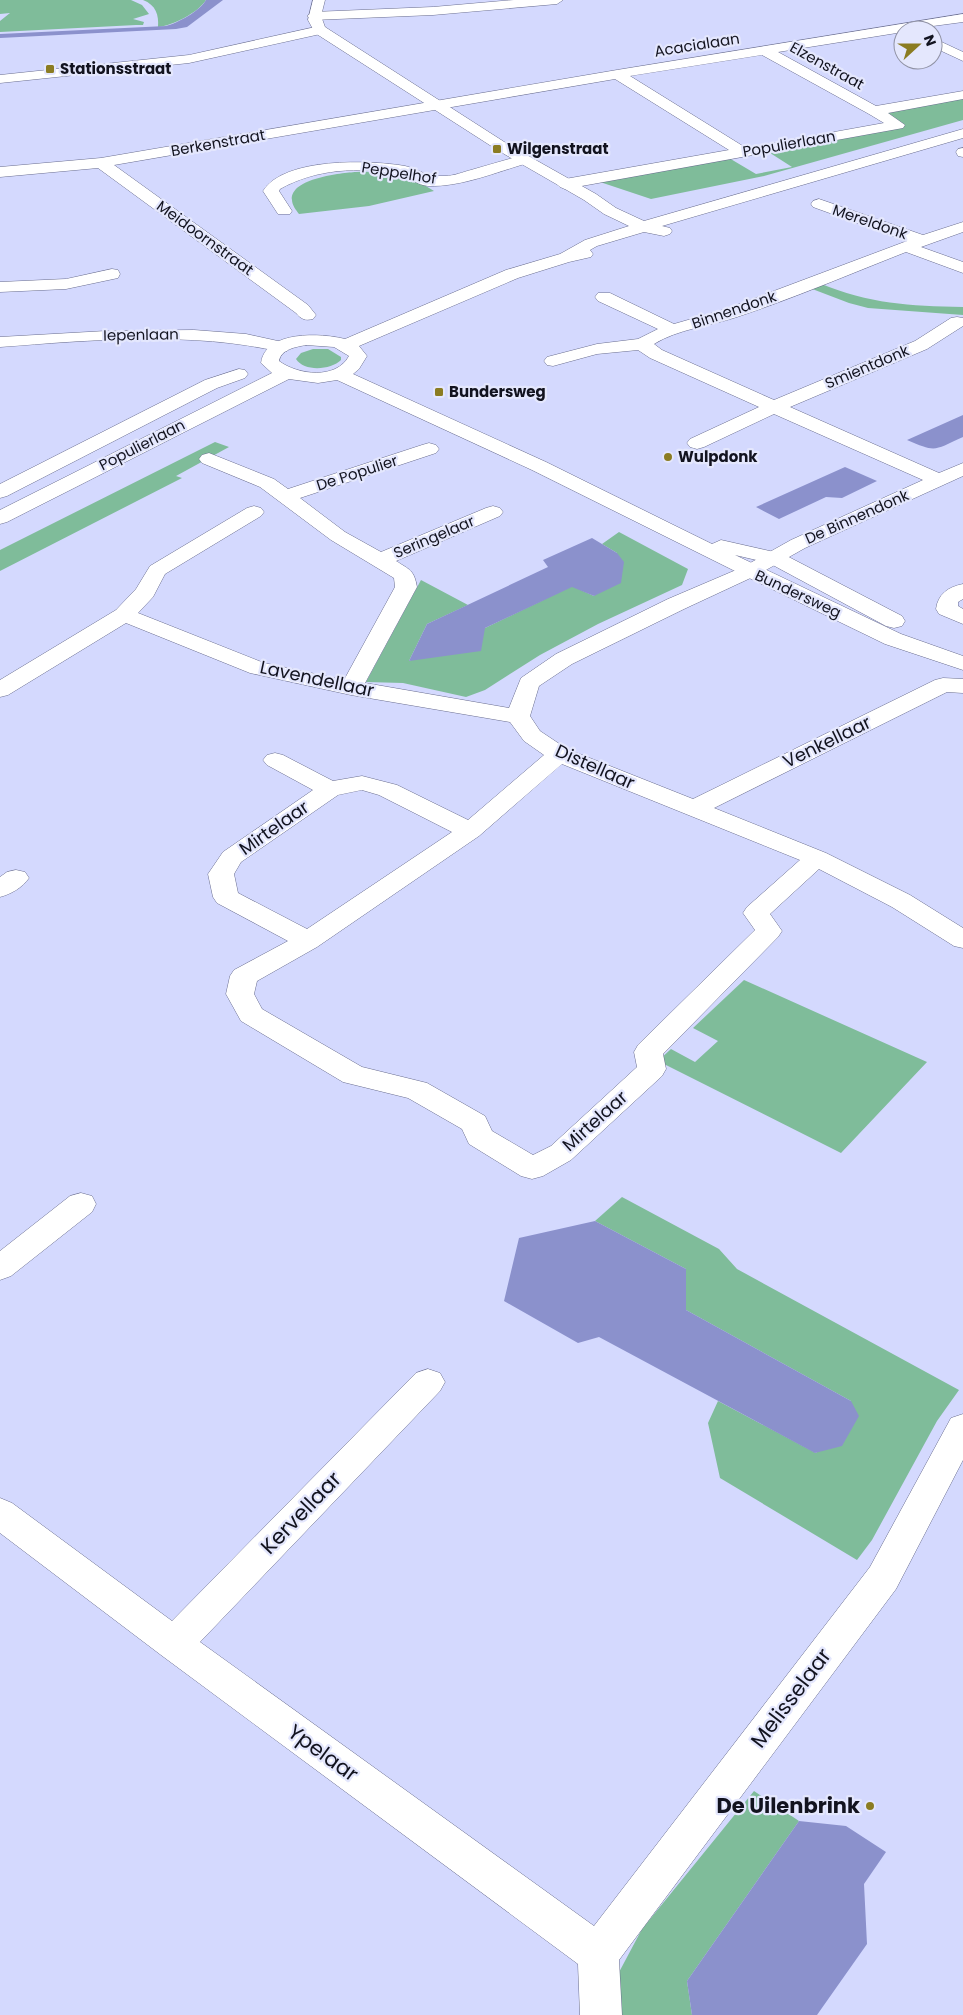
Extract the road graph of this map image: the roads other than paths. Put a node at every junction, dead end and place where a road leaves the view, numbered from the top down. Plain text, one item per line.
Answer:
1 (319, 0) edge
2 (558, 0) edge
3 (313, 16) junction
4 (963, 18) edge
5 (943, 22) edge
6 (320, 30) junction
7 (893, 31) edge
8 (943, 47) edge
9 (764, 50) junction
10 (963, 57) edge
11 (617, 74) junction
12 (0, 78) edge
13 (963, 94) edge
14 (436, 105) junction
15 (874, 111) junction
16 (963, 133) edge
17 (744, 152) junction
18 (523, 160) junction
19 (101, 163) junction
20 (0, 172) edge
21 (565, 184) junction
22 (819, 204) dead end
23 (284, 211) dead end
24 (655, 227) junction
25 (963, 227) edge
26 (921, 240) junction
27 (904, 246) junction
28 (963, 268) edge
29 (112, 274) dead end
30 (0, 287) edge
31 (604, 297) dead end
32 (307, 316) dead end
33 (957, 322) dead end
34 (674, 330) junction
35 (0, 342) edge
36 (642, 344) junction
37 (346, 345) junction
38 (282, 347) junction
39 (553, 362) dead end
40 (344, 371) junction
41 (240, 374) dead end
42 (284, 374) junction
43 (773, 407) junction
44 (429, 449) dead end
45 (717, 451) dead end
46 (209, 459) dead end
47 (963, 469) edge
48 (939, 480) junction
49 (0, 492) edge
50 (285, 497) junction
51 (254, 512) dead end
52 (493, 512) dead end
53 (0, 518) edge
54 (776, 558) junction
55 (380, 560) junction
56 (750, 571) junction
57 (963, 590) edge
58 (124, 616) junction
59 (963, 617) edge
60 (963, 647) edge
61 (963, 663) edge
62 (963, 686) edge
63 (351, 688) junction
64 (0, 690) edge
65 (518, 716) junction
66 (559, 754) junction
67 (275, 760) dead end
68 (330, 789) junction
69 (693, 809) junction
70 (470, 832) junction
71 (817, 858) junction
72 (963, 940) edge
73 (308, 941) junction
74 (81, 1204) dead end
75 (0, 1268) edge
76 (428, 1382) dead end
77 (963, 1428) edge
78 (0, 1513) edge
79 (174, 1644) junction
80 (598, 1954) junction
81 (601, 2015) edge

1 - 3 street
2 - 3 street
3 - 6 street
4 - 5 street, Acacialaan
6 - 12 street
6 - 14 street
7 - 9 street, Acacialaan
8 - 10 street
9 - 11 street, Acacialaan
9 - 15 street, Elzenstraat
11 - 14 street, Acacialaan
11 - 17 street
13 - 15 street
14 - 18 street
14 - 19 street, Berkenstraat
15 - 17 street, Populierlaan
16 - 24 street, Populierlaan
17 - 21 street, Populierlaan
18 - 21 street
18 - 23 street, Peppelhof
19 - 20 street, Berkenstraat
19 - 32 street, Meidoornstraat
21 - 24 street
22 - 26 street, Mereldonk
24 - 37 street, Populierlaan
25 - 26 street, Binnendonk
26 - 27 street, Binnendonk
27 - 28 street
27 - 34 street, Binnendonk
29 - 30 street
31 - 34 street
33 - 43 street, Smientdonk
34 - 36 street, Binnendonk
35 - 38 street, Iepenlaan
36 - 39 street
36 - 43 street
37 - 38 street
37 - 40 street
38 - 42 street
40 - 42 street
40 - 54 street, Bundersweg
40 - 56 street, Bundersweg
41 - 49 street, Populierlaan
42 - 53 street, Populierlaan
43 - 45 street
43 - 48 street, De Binnendonk
44 - 50 street, De Populier
46 - 50 street, De Populier
47 - 48 street, De Binnendonk
48 - 54 street, De Binnendonk
50 - 55 street, De Populier
51 - 58 street
52 - 55 street, Seringelaar
54 - 56 street
54 - 60 street, Bundersweg
55 - 63 street, Seringelaar
56 - 61 street, Bundersweg
56 - 65 street
57 - 59 street
58 - 63 street, Lavendellaar
58 - 64 street
62 - 69 street, Venkellaar
63 - 65 street, Lavendellaar
65 - 66 street, Distellaar
66 - 69 street, Distellaar
66 - 70 street, Mirtelaar
67 - 68 street, Mirtelaar
68 - 70 street, Mirtelaar
68 - 73 street, Mirtelaar
69 - 71 street, Distellaar
70 - 73 street, Mirtelaar
71 - 72 street, Distellaar
71 - 73 street, Mirtelaar
74 - 75 street
76 - 79 street, Kervellaar
77 - 80 street, Melisselaar
78 - 79 street, Ypelaar
79 - 80 street, Ypelaar
80 - 81 street

